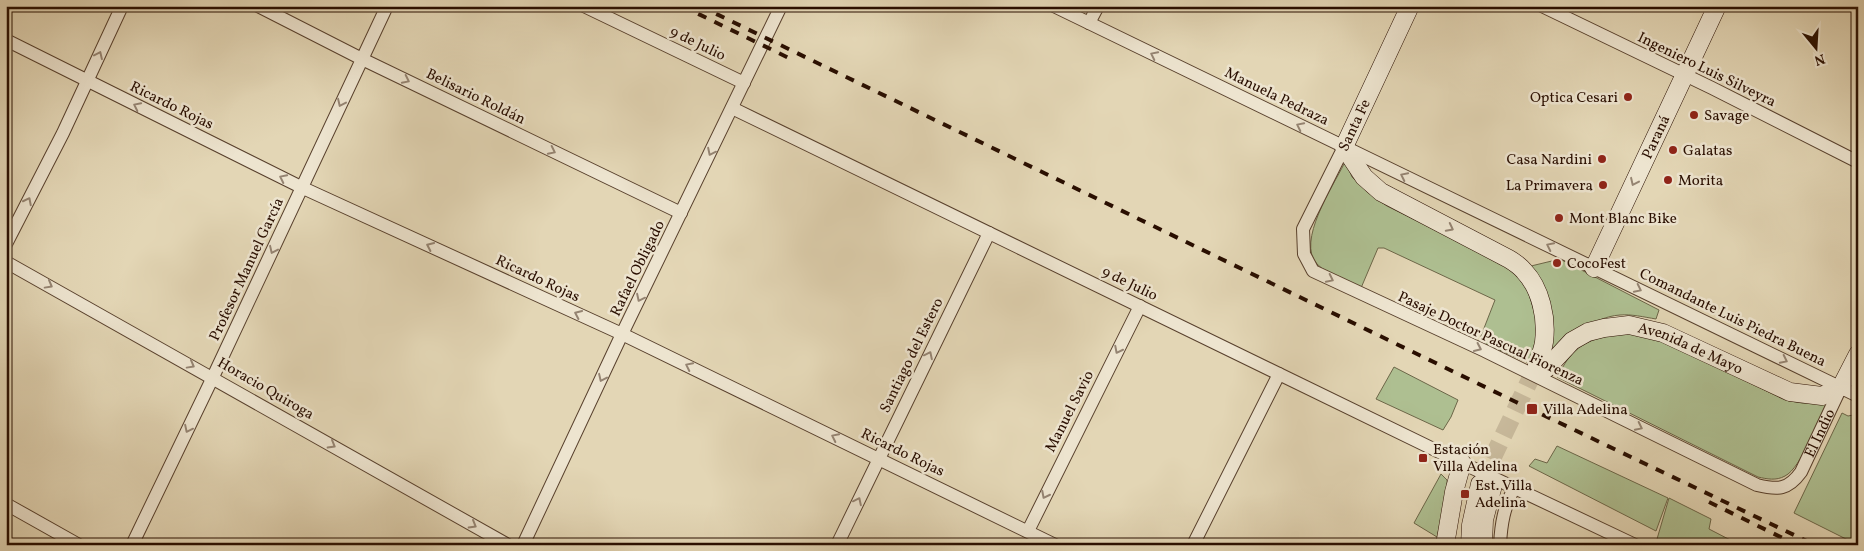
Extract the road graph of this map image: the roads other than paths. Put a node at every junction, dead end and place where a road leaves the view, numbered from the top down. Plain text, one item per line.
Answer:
1 (122, 6) edge
2 (258, 6) edge
3 (387, 6) edge
4 (584, 6) edge
5 (781, 6) edge
6 (1054, 6) edge
7 (1098, 6) edge
8 (1410, 6) edge
9 (1542, 6) edge
10 (1717, 6) edge
11 (1089, 24) junction
12 (6, 40) edge
13 (362, 59) junction
14 (1684, 74) junction
15 (86, 80) junction
16 (744, 83) junction
17 (732, 108) junction
18 (1344, 147) junction
19 (1858, 162) edge
20 (302, 188) junction
21 (681, 213) junction
22 (989, 233) junction
23 (6, 244) edge
24 (1303, 244) joint
25 (6, 262) edge
26 (1594, 268) junction
27 (1140, 306) junction
28 (622, 334) junction
29 (1858, 354) edge
30 (1279, 374) junction
31 (213, 377) junction
32 (1841, 387) junction
33 (1858, 396) edge
34 (879, 458) junction
35 (1462, 463) junction
36 (1792, 483) joint
37 (1514, 488) junction
38 (6, 504) edge
39 (1028, 531) junction
40 (79, 545) edge
41 (132, 545) edge
42 (508, 545) edge
43 (523, 545) edge
44 (837, 545) edge
45 (1056, 545) edge
46 (1194, 545) edge
47 (1445, 545) edge
48 (1470, 545) edge
49 (1482, 545) edge
50 (1500, 545) edge
51 (1635, 545) edge

15 -> 1 street
2 - 13 street, Belisario Roldán
3 - 13 street, Profesor Manuel García
4 - 16 street, 9 de Julio
5 - 16 street, Rafael Obligado
6 - 11 street, Manuela Pedraza
7 - 11 street
8 - 18 main road, Santa Fe
9 - 14 street, Ingeniero Luis Silveyra
10 - 14 main road, Paraná
18 -> 11 street, Manuela Pedraza
12 - 15 street, Ricardo Rojas
13 -> 20 street, Profesor Manuel García
13 -> 21 street, Belisario Roldán
14 - 19 street, Ingeniero Luis Silveyra
14 -> 26 main road, Paraná
20 -> 15 street, Ricardo Rojas
23 -> 15 street
16 - 17 street, Rafael Obligado
17 -> 21 street, Rafael Obligado
17 - 22 street, 9 de Julio
18 - 24 street, Santa Fe
26 -> 18 street, Manuela Pedraza
18 -> 32 main road, Avenida de Mayo
28 -> 20 street, Ricardo Rojas
20 -> 31 street, Profesor Manuel García
21 -> 28 street, Rafael Obligado
22 - 27 street, 9 de Julio
34 -> 22 street, Santiago del Estero
24 -> 36 street, Pasaje Doctor Pascual Fiorenza
25 -> 31 street, Horacio Quiroga
26 -> 32 street, Comandante Luis Piedra Buena
27 - 30 street, 9 de Julio
27 -> 39 street, Manuel Savio
34 -> 28 street, Ricardo Rojas
28 -> 43 street, Rafael Obligado
29 - 32 main road, El Indio
30 - 35 street, 9 de Julio
30 - 46 street
31 -> 41 street, Profesor Manuel García
31 -> 42 street, Horacio Quiroga
32 - 33 street, Comandante Luis Piedra Buena
32 - 36 street, El Indio
34 - 39 street, Ricardo Rojas
44 -> 34 street, Santiago del Estero
35 - 37 street, 9 de Julio
35 - 47 main road
37 - 50 street
37 - 51 street, 9 de Julio
38 - 40 street
39 - 45 street, Ricardo Rojas
48 - 49 main road

